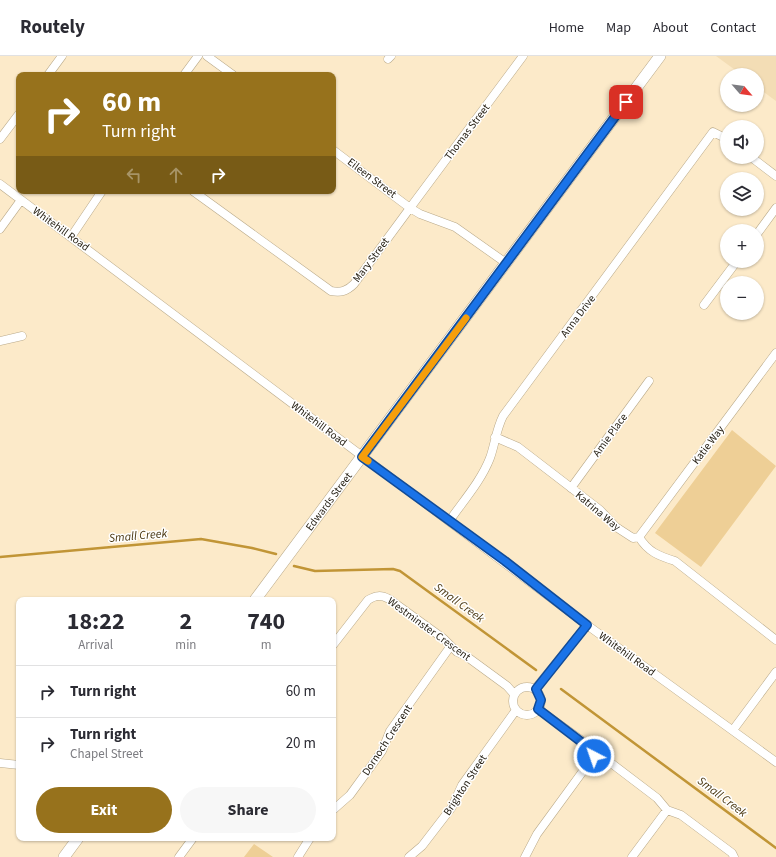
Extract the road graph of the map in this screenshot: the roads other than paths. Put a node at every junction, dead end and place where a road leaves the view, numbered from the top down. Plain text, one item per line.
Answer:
1 (62, 56) edge
2 (198, 56) edge
3 (207, 56) edge
4 (523, 56) edge
5 (660, 56) edge
6 (50, 72) edge
7 (186, 72) edge
8 (229, 72) edge
9 (16, 118) edge
10 (720, 135) edge
11 (0, 139) edge
12 (336, 152) edge
13 (760, 164) edge
14 (776, 176) edge
15 (0, 184) edge
16 (100, 194) edge
17 (197, 194) edge
18 (21, 200) junction
19 (410, 208) junction
20 (776, 208) edge
21 (764, 224) edge
22 (0, 229) edge
23 (71, 237) junction
24 (506, 263) junction
25 (732, 268) edge
26 (704, 305) dead end
27 (22, 336) dead end
28 (0, 341) edge
29 (776, 353) edge
30 (649, 381) dead end
31 (495, 437) junction
32 (362, 457) junction
33 (571, 488) junction
34 (450, 520) junction
35 (640, 537) junction
36 (257, 597) edge
37 (587, 625) junction
38 (776, 640) edge
39 (336, 641) edge
40 (450, 647) junction
41 (776, 672) edge
42 (536, 689) junction
43 (514, 694) junction
44 (538, 709) junction
45 (516, 710) junction
46 (733, 730) junction
47 (594, 756) junction
48 (776, 762) edge
49 (0, 763) edge
50 (16, 765) edge
51 (336, 807) edge
52 (667, 810) junction
53 (76, 841) edge
54 (191, 841) edge
55 (308, 841) edge
56 (64, 857) edge
57 (179, 857) edge
58 (298, 857) edge
59 (409, 857) edge
60 (525, 857) edge
61 (632, 857) edge
62 (734, 857) edge

1 - 6 street
2 - 7 street
3 - 8 street
4 - 19 street, Thomas Street
5 - 24 main road, Edwards Street
9 - 11 street
10 - 31 street, Anna Drive
12 - 19 street, Eileen Street
13 - 14 street
15 - 18 street, Whitehill Road
16 - 23 street
17 - 19 street, Mary Street
18 - 22 street
18 - 23 street, Whitehill Road
19 - 24 street
20 - 21 street
23 - 32 street, Whitehill Road
24 - 32 main road, Edwards Street
25 - 26 street
27 - 28 street
29 - 35 street, Katie Way
30 - 33 street, Amie Place
31 - 33 street, Katrina Way
31 - 34 street, Anna Drive
32 - 34 street, Whitehill Road
32 - 36 main road, Edwards Street
33 - 35 street, Katrina Way
34 - 37 street, Whitehill Road
35 - 38 street
37 - 42 street
37 - 46 street, Whitehill Road
39 - 40 street, Westminster Crescent
40 - 43 street, Westminster Crescent
40 - 51 street, Dornoch Crescent
41 - 46 street
42 - 43 street
42 - 44 street
43 - 45 street
44 - 45 street
44 - 47 street
45 - 59 street, Brighton Street
46 - 48 street, Whitehill Road
47 - 52 street
47 - 60 street
49 - 50 street
52 - 61 street
52 - 62 street
53 - 56 main road
54 - 57 street
55 - 58 street

